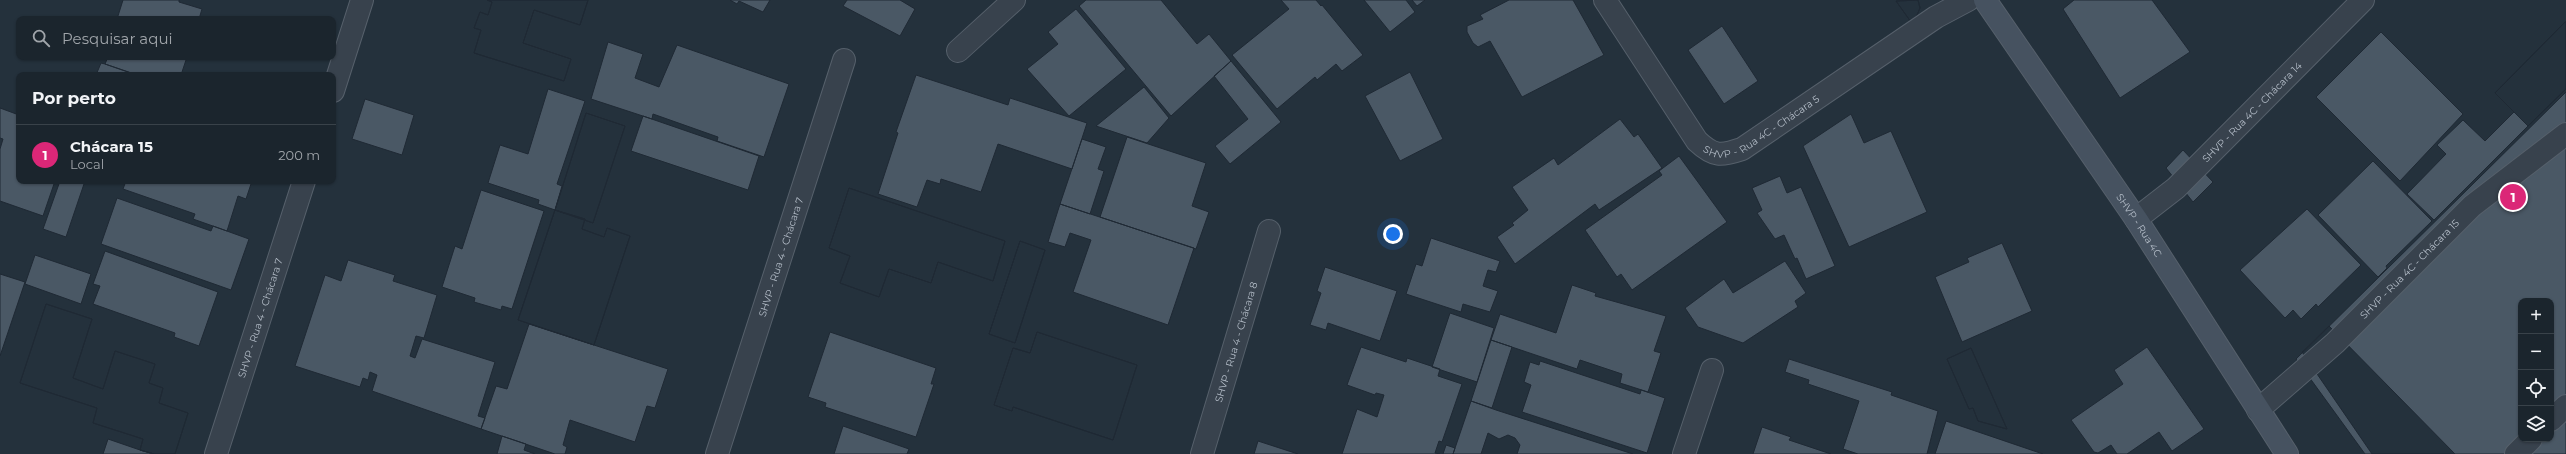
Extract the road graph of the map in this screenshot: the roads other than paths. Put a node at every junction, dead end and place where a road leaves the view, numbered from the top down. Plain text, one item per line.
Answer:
1 (362, 0) edge
2 (1014, 0) edge
3 (1605, 0) edge
4 (1968, 0) edge
5 (1985, 0) edge
6 (2363, 0) edge
7 (958, 51) dead end
8 (844, 60) dead end
9 (336, 82) edge
10 (2566, 134) edge
11 (303, 184) edge
12 (2136, 219) junction
13 (1269, 231) dead end
14 (1712, 370) dead end
15 (2566, 406) edge
16 (2258, 410) junction
17 (2554, 417) edge
18 (2528, 442) edge
19 (216, 454) edge
20 (717, 454) edge
21 (1202, 454) edge
22 (1684, 454) edge
23 (2287, 454) edge
24 (2516, 454) edge

1 - 9 street
2 - 7 street
3 - 4 street, SHVP - Rua 4C - Chácara 5
5 - 12 street, SHVP - Rua 4C
6 - 12 street, SHVP - Rua 4C - Chácara 14
8 - 20 street, SHVP - Rua 4 - Chácara 7
10 - 16 street, SHVP - Rua 4C - Chácara 15
11 - 19 street, SHVP - Rua 4 - Chácara 7
12 - 16 street, SHVP - Rua 4C
13 - 21 street, SHVP - Rua 4 - Chácara 8
14 - 22 street
15 - 17 street
16 - 23 street, SHVP - Rua 4C
18 - 24 street

